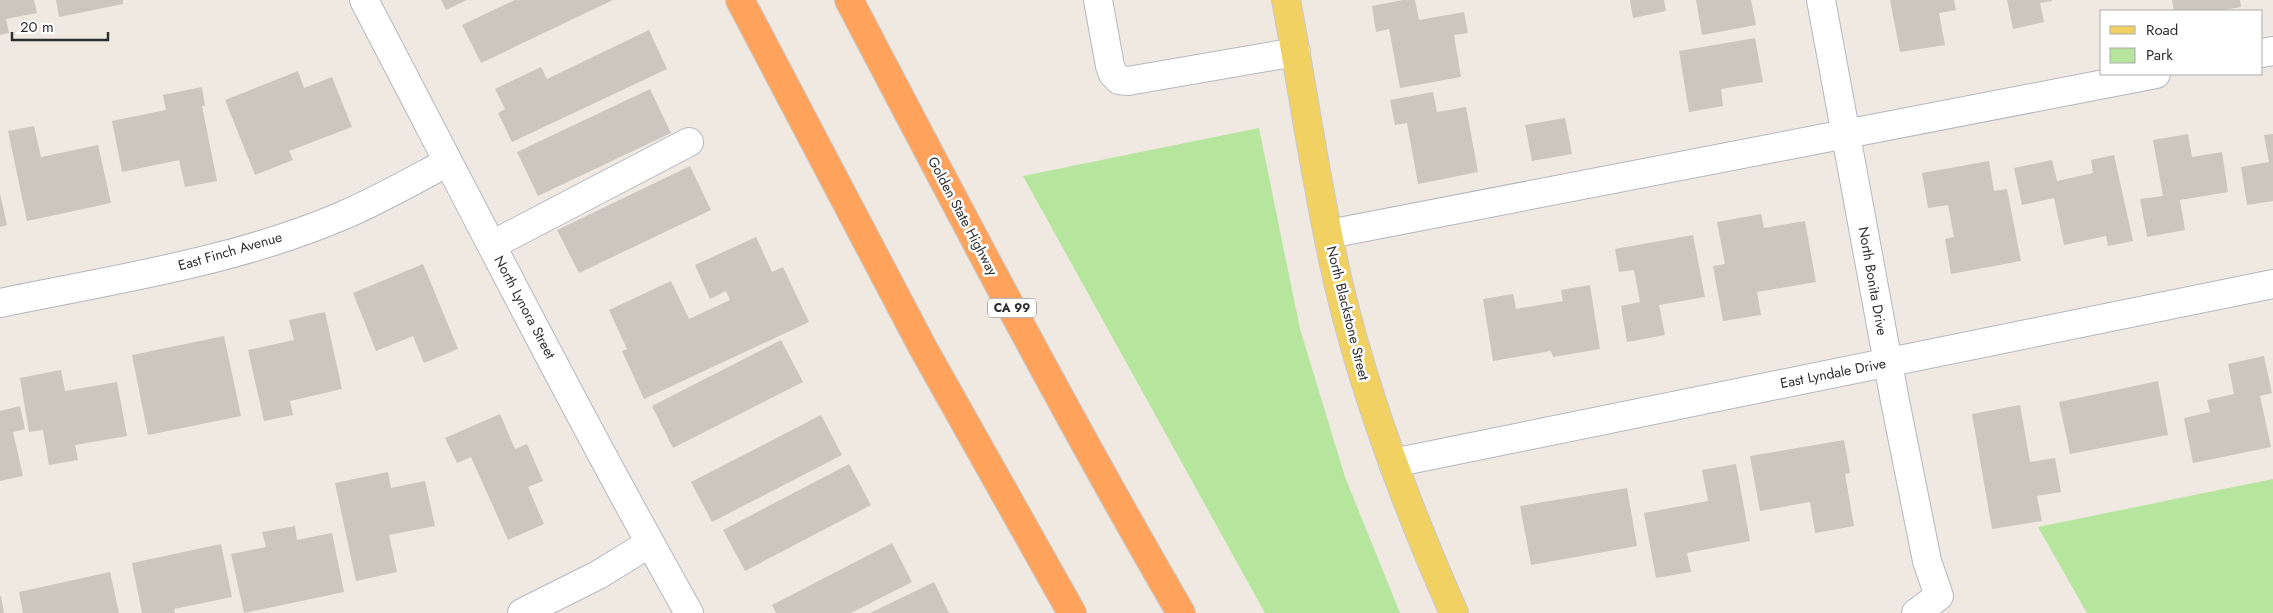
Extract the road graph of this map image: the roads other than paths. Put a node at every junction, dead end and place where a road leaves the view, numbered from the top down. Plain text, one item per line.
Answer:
1 (364, 0) edge
2 (740, 0) edge
3 (849, 0) edge
4 (1098, 0) edge
5 (1286, 0) edge
6 (1821, 0) edge
7 (1296, 52) junction
8 (2151, 75) edge
9 (1846, 135) junction
10 (689, 142) dead end
11 (448, 162) junction
12 (1329, 234) junction
13 (492, 245) junction
14 (2273, 284) edge
15 (0, 303) edge
16 (1888, 362) junction
17 (1393, 463) junction
18 (650, 543) junction
19 (522, 613) edge
20 (689, 613) edge
21 (1072, 613) edge
22 (1181, 613) edge
23 (1454, 613) edge
24 (1916, 613) edge

1 - 11 street, North Lynora Street
2 - 21 highway
3 - 22 highway, Golden State Highway / CA 99
4 - 7 street
5 - 7 main road, North Blackstone Street
6 - 9 street, North Bonita Drive
7 - 12 main road, North Blackstone Street
8 - 9 street
9 - 12 street
9 - 16 street, North Bonita Drive
10 - 13 street
11 - 13 street, North Lynora Street
11 - 15 street, East Finch Avenue
12 - 17 main road, North Blackstone Street
13 - 18 street, North Lynora Street
14 - 16 street, East Lyndale Drive
16 - 17 street, East Lyndale Drive
16 - 24 street, North Bonita Drive
17 - 23 main road, North Blackstone Street
18 - 19 street
18 - 20 street, North Lynora Street

